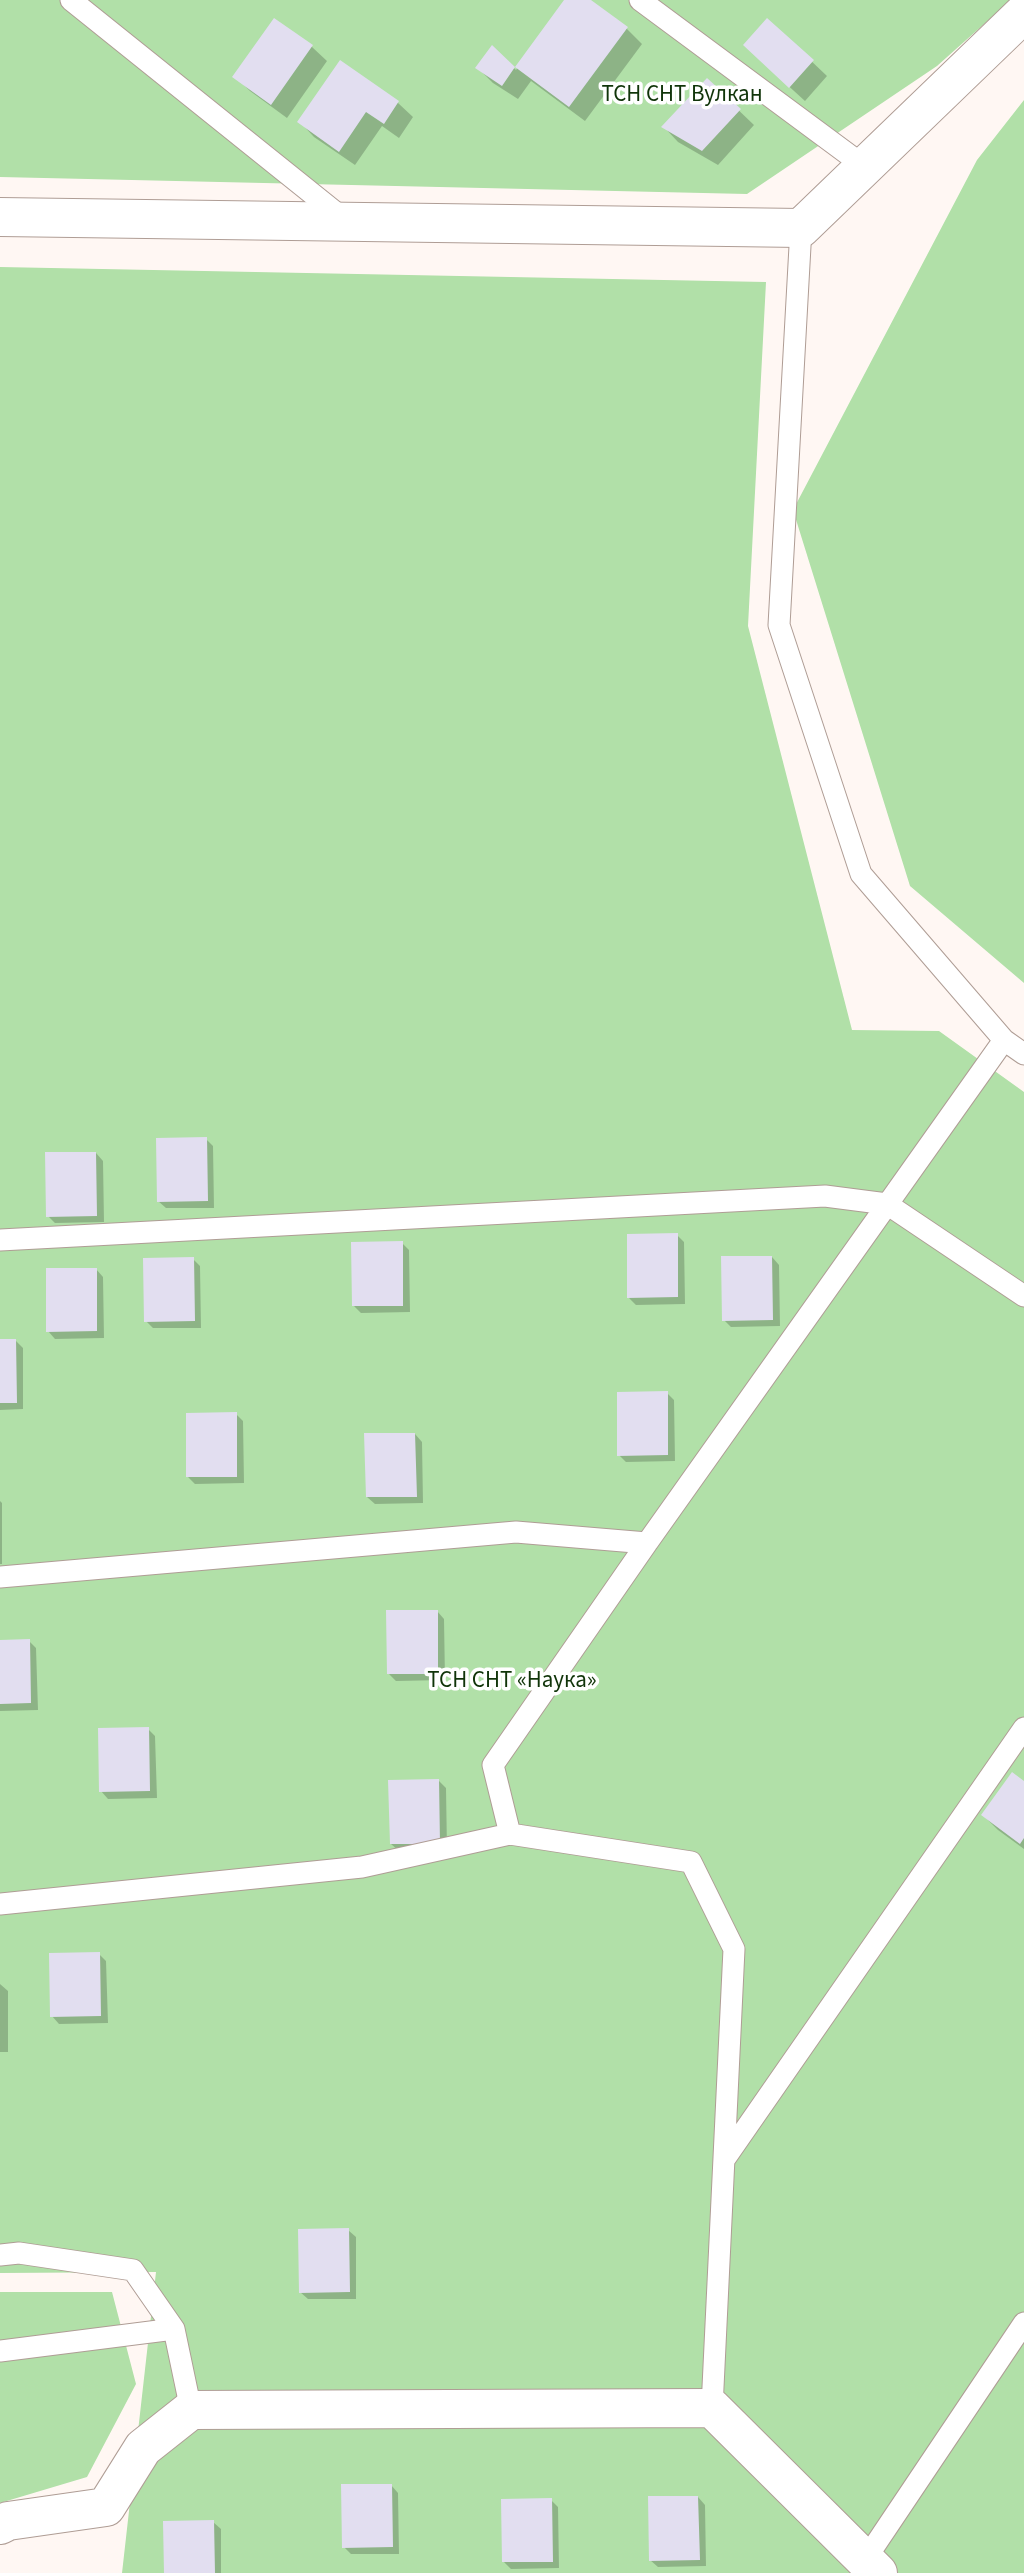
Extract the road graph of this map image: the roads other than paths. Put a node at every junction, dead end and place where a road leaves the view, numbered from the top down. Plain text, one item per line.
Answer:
1 (71, 0) edge
2 (640, 0) edge
3 (1024, 13) edge
4 (864, 166) junction
5 (0, 217) edge
6 (346, 222) junction
7 (801, 228) junction
8 (1004, 1040) junction
9 (1024, 1054) edge
10 (887, 1205) junction
11 (0, 1240) edge
12 (1024, 1296) edge
13 (646, 1543) junction
14 (0, 1577) edge
15 (1024, 1728) edge
16 (510, 1834) junction
17 (0, 1904) edge
18 (724, 2160) junction
19 (0, 2255) edge
20 (1024, 2323) edge
21 (174, 2329) junction
22 (0, 2351) edge
23 (712, 2408) junction
24 (191, 2410) junction
25 (0, 2525) edge
26 (872, 2566) edge

1 - 6 lane
2 - 4 lane
3 - 4 street
4 - 7 street
5 - 6 street
6 - 7 street
7 - 8 lane
8 - 9 lane
8 - 10 lane
10 - 11 lane
10 - 12 lane
10 - 13 lane
13 - 14 lane
13 - 16 lane
15 - 18 lane
16 - 17 lane
16 - 18 lane
18 - 23 lane
19 - 21 lane
20 - 26 lane
21 - 22 lane
21 - 24 lane
23 - 24 street
23 - 26 street
24 - 25 street

